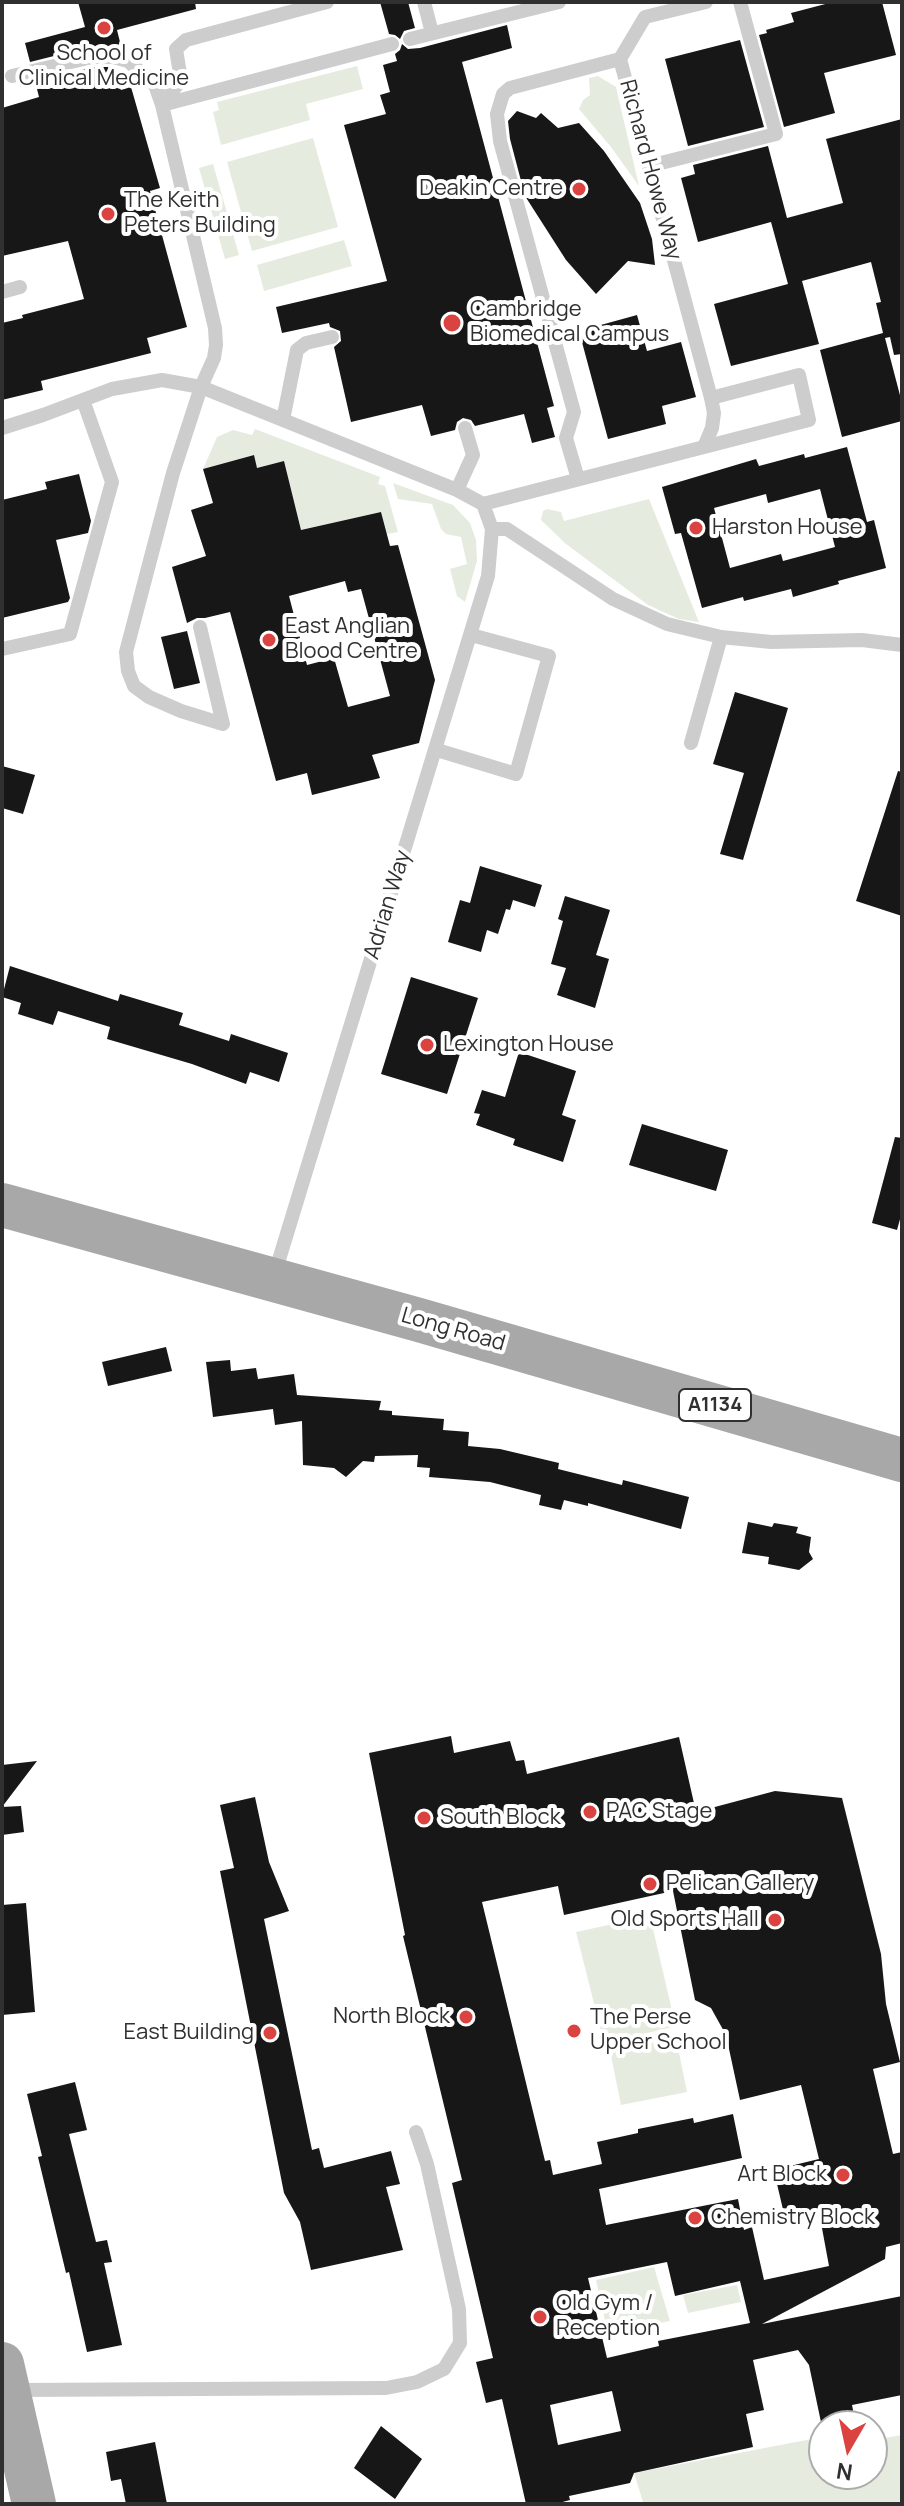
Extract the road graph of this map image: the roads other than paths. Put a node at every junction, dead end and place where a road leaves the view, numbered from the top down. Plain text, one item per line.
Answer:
1 (327, 2) edge
2 (424, 2) edge
3 (559, 2) edge
4 (706, 2) edge
5 (740, 2) edge
6 (432, 33) junction
7 (410, 39) dead end
8 (392, 44) dead end
9 (620, 59) junction
10 (12, 76) dead end
11 (162, 105) junction
12 (649, 166) junction
13 (20, 287) dead end
14 (2, 292) edge
15 (332, 337) dead end
16 (201, 387) junction
17 (711, 398) junction
18 (83, 400) junction
19 (283, 420) junction
20 (2, 428) edge
21 (465, 428) dead end
22 (704, 447) junction
23 (578, 479) junction
24 (457, 490) junction
25 (483, 504) junction
26 (492, 529) junction
27 (200, 627) dead end
28 (471, 635) junction
29 (721, 637) junction
30 (902, 645) edge
31 (2, 649) edge
32 (691, 743) dead end
33 (437, 750) junction
34 (2, 1205) edge
35 (273, 1279) junction
36 (902, 1460) edge
37 (416, 2132) dead end
38 (4, 2381) edge
39 (34, 2504) edge

1 - 11 lane
2 - 6 lane
3 - 6 lane
4 - 9 lane, Richard Howe Way
5 - 12 lane
6 - 7 lane
8 - 11 lane
9 - 12 lane, Richard Howe Way
9 - 23 lane
10 - 11 lane
11 - 16 lane
12 - 17 lane, Richard Howe Way
13 - 14 lane
15 - 19 lane
16 - 18 lane
16 - 19 lane
16 - 27 lane
17 - 22 lane, Richard Howe Way
17 - 22 lane
18 - 20 lane
18 - 31 lane
19 - 24 lane
21 - 24 lane
22 - 23 lane
23 - 25 lane
24 - 25 lane
25 - 26 lane
26 - 28 lane, Adrian Way
26 - 29 lane
28 - 33 lane, Adrian Way
28 - 33 lane
29 - 30 lane
29 - 32 lane
33 - 35 lane, Adrian Way
34 - 35 main road, Long Road / A1134
35 - 36 main road, Long Road / A1134
37 - 38 lane
38 - 39 main road

